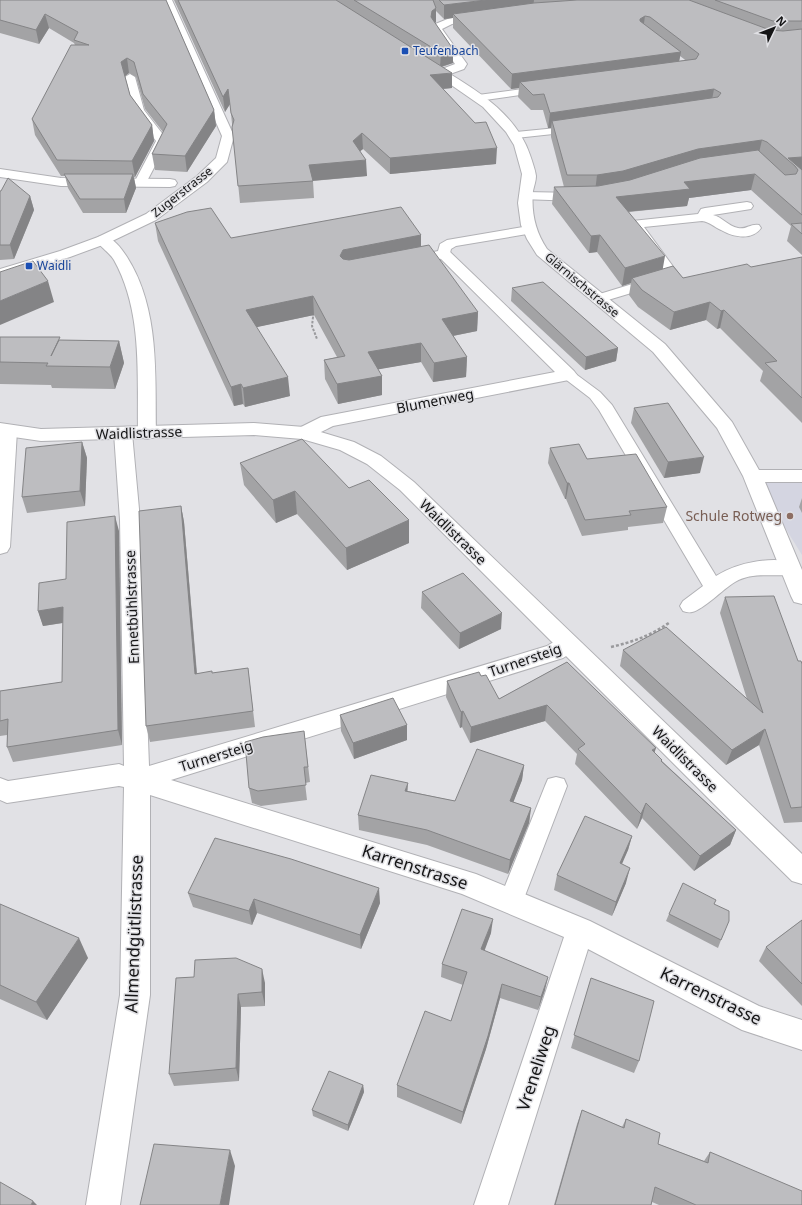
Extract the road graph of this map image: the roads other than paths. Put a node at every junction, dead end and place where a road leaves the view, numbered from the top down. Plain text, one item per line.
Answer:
1 (167, 0) edge
2 (495, 16) edge
3 (411, 55) edge
4 (440, 73) junction
5 (130, 77) edge
6 (552, 88) edge
7 (478, 98) junction
8 (585, 128) edge
9 (516, 136) junction
10 (0, 173) edge
11 (140, 183) junction
12 (170, 183) dead end
13 (525, 196) junction
14 (587, 197) edge
15 (747, 206) dead end
16 (702, 217) junction
17 (755, 228) dead end
18 (529, 230) junction
19 (103, 240) junction
20 (444, 254) junction
21 (399, 263) edge
22 (0, 274) edge
23 (598, 299) junction
24 (568, 375) junction
25 (4, 430) edge
26 (123, 433) junction
27 (147, 433) junction
28 (304, 433) junction
29 (753, 476) junction
30 (802, 476) edge
31 (0, 547) edge
32 (790, 568) junction
33 (714, 586) junction
34 (802, 595) edge
35 (690, 606) road end
36 (568, 644) junction
37 (138, 782) junction
38 (556, 786) dead end
39 (4, 790) edge
40 (799, 866) edge
41 (511, 901) junction
42 (580, 930) junction
43 (802, 1035) edge
44 (102, 1205) edge
45 (491, 1205) edge

1 - 19 street, Zugerstrasse
2 - 4 street
3 - 4 street, Glärnischstrasse
4 - 7 street, Glärnischstrasse
5 - 11 lane
6 - 7 lane
7 - 9 street, Glärnischstrasse
8 - 9 lane
9 - 13 street, Glärnischstrasse
10 - 11 street
11 - 12 street
13 - 14 lane
13 - 18 street, Glärnischstrasse
15 - 16 lane
16 - 17 lane
16 - 23 lane
18 - 20 lane
18 - 23 street, Glärnischstrasse
19 - 22 street, Zugerstrasse
19 - 27 street
20 - 21 lane
20 - 24 street
23 - 29 street, Glärnischstrasse
24 - 28 street, Blumenweg
24 - 33 lane
25 - 26 street, Waidlistrasse
25 - 31 street
26 - 27 street, Waidlistrasse
26 - 37 street, Ennetbühlstrasse
27 - 28 street, Waidlistrasse
28 - 36 street, Waidlistrasse
29 - 30 street
29 - 32 street, Glärnischstrasse
32 - 33 lane
32 - 34 street, Glärnischstrasse
33 - 35 lane
36 - 37 street, Turnersteig
36 - 40 street, Waidlistrasse
37 - 39 street, Karrenstrasse
37 - 41 street, Karrenstrasse
37 - 44 street, Allmendgütlistrasse
38 - 41 lane
41 - 42 street, Karrenstrasse
42 - 43 street, Karrenstrasse
42 - 45 street, Vreneliweg

